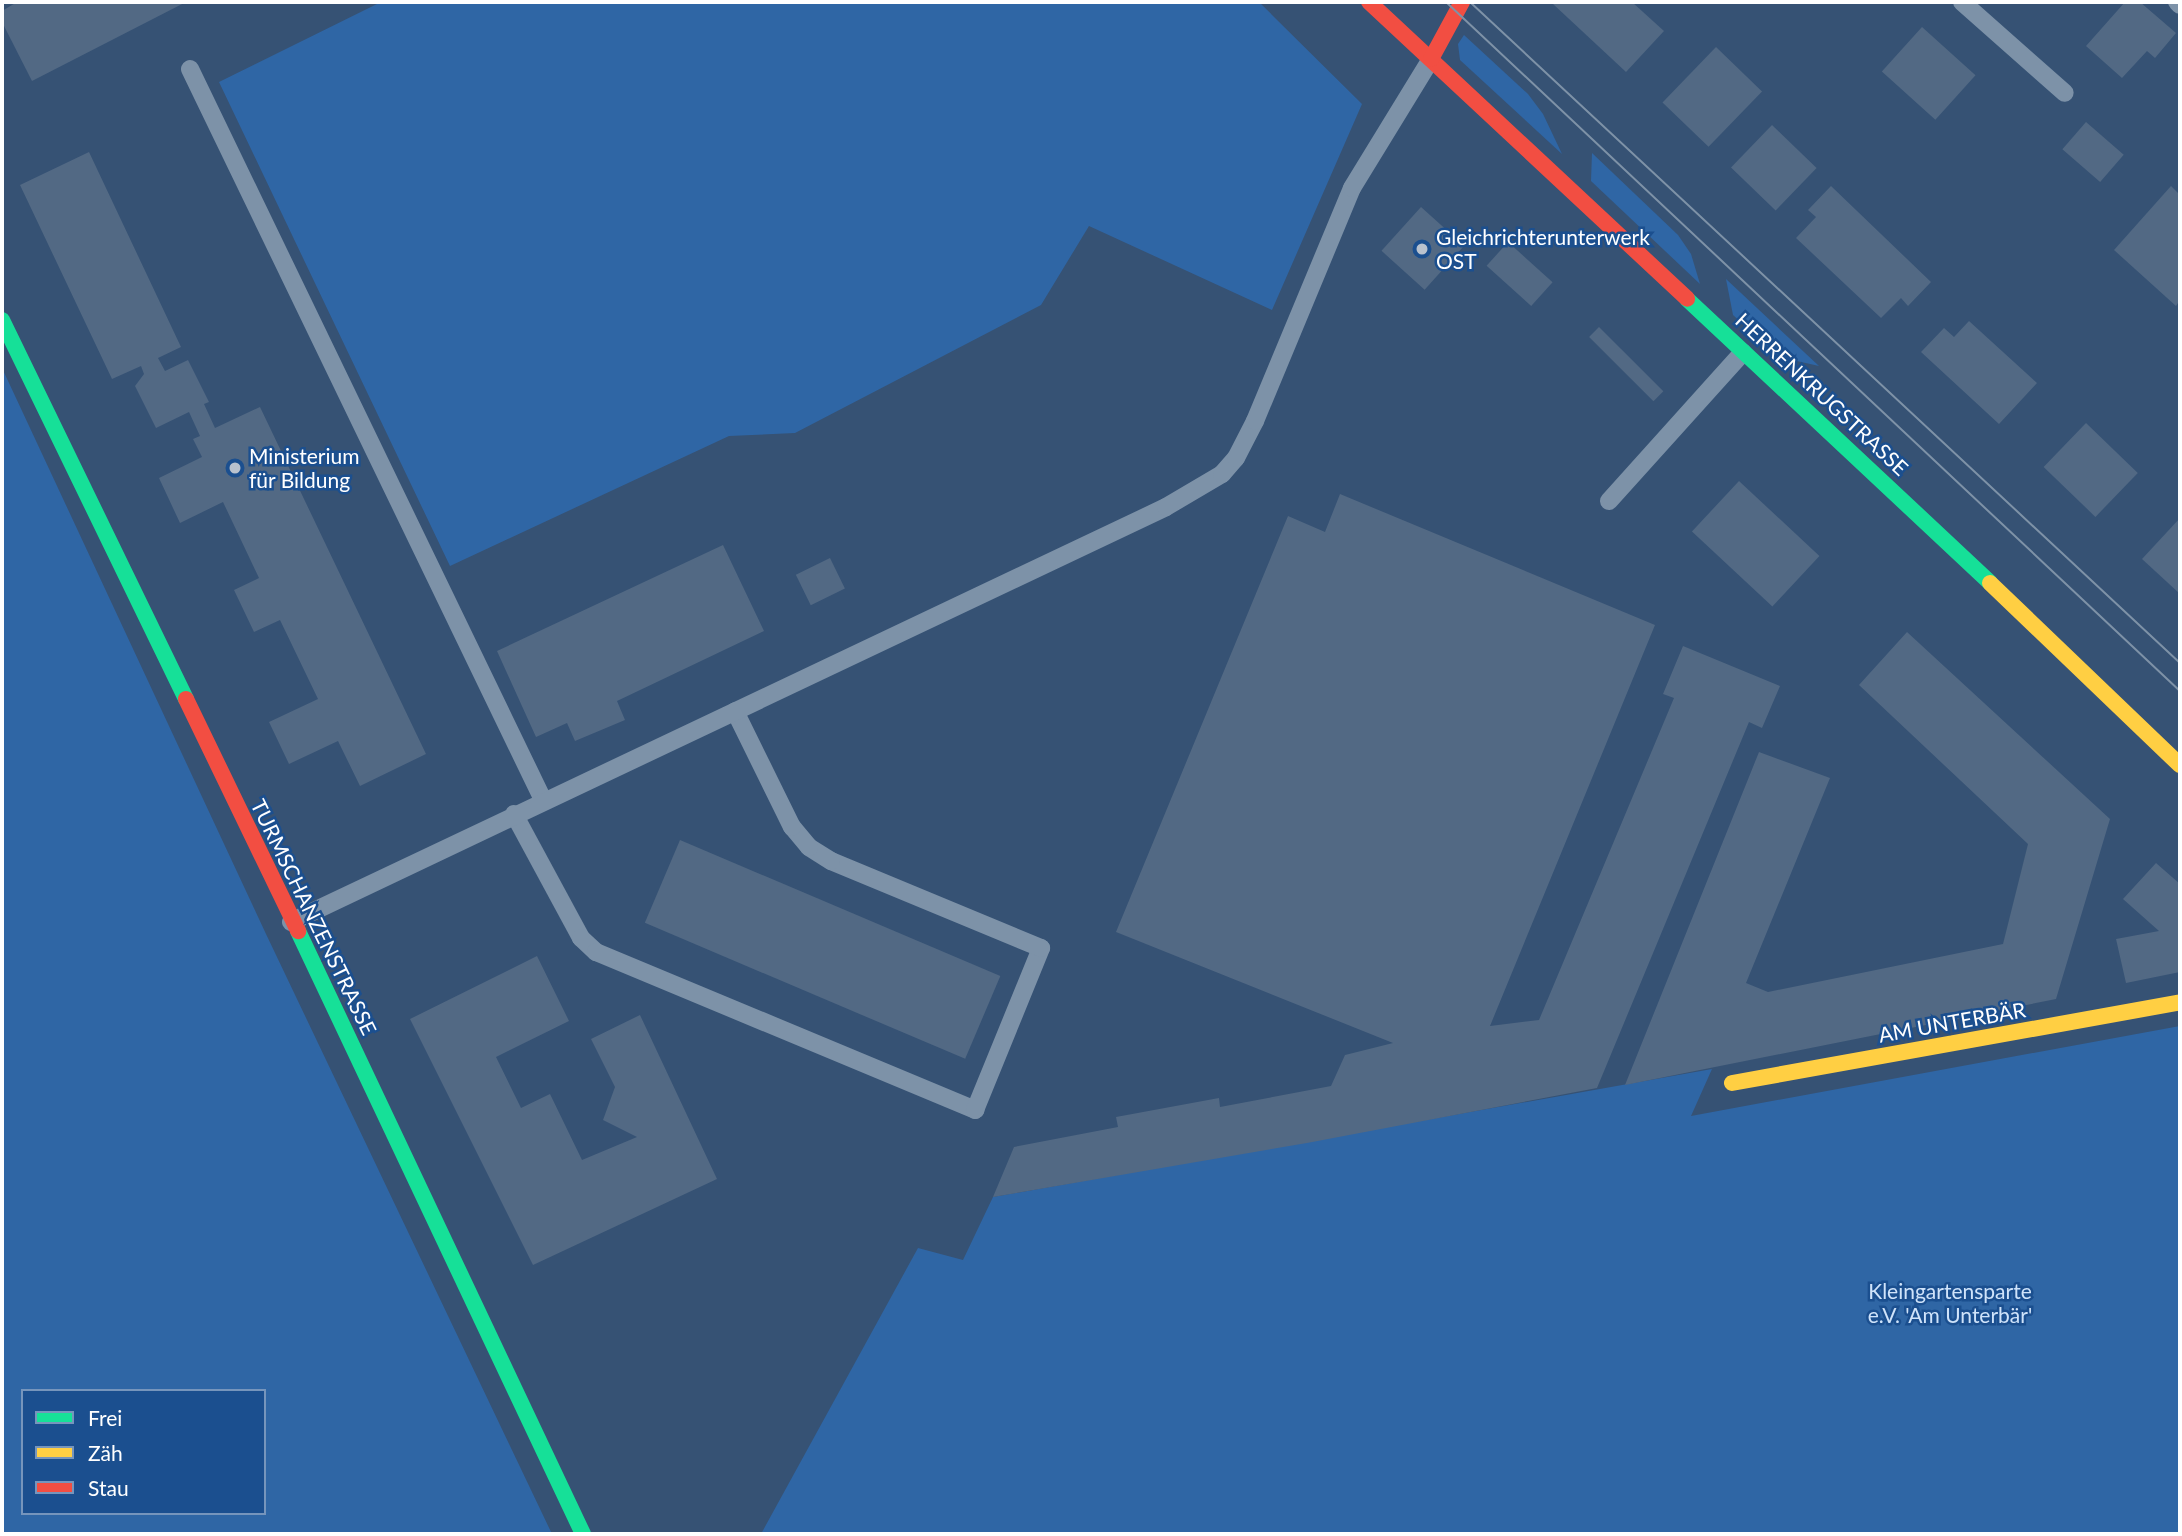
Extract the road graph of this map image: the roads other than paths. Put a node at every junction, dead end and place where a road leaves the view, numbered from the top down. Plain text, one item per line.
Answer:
1 (1369, 2) edge
2 (1462, 2) edge
3 (1962, 2) edge
4 (1431, 59) junction
5 (190, 69) dead end
6 (2066, 93) dead end
7 (2, 320) edge
8 (1743, 352) junction
9 (1609, 501) dead end
10 (735, 711) junction
11 (2180, 765) edge
12 (543, 800) junction
13 (514, 814) junction
14 (292, 922) junction
15 (2180, 1002) edge
16 (1732, 1083) dead end
17 (583, 1534) edge

1 - 4 street, HERRENKRUGSTRASSE
2 - 4 street
3 - 6 lane
4 - 8 street, HERRENKRUGSTRASSE
4 - 10 lane
5 - 12 lane
7 - 14 street, TURMSCHANZENSTRASSE
8 - 9 lane
8 - 11 street, HERRENKRUGSTRASSE
10 - 12 lane
10 - 13 lane
12 - 13 lane
13 - 14 lane
14 - 17 street, TURMSCHANZENSTRASSE
15 - 16 street, AM UNTERBÄR

